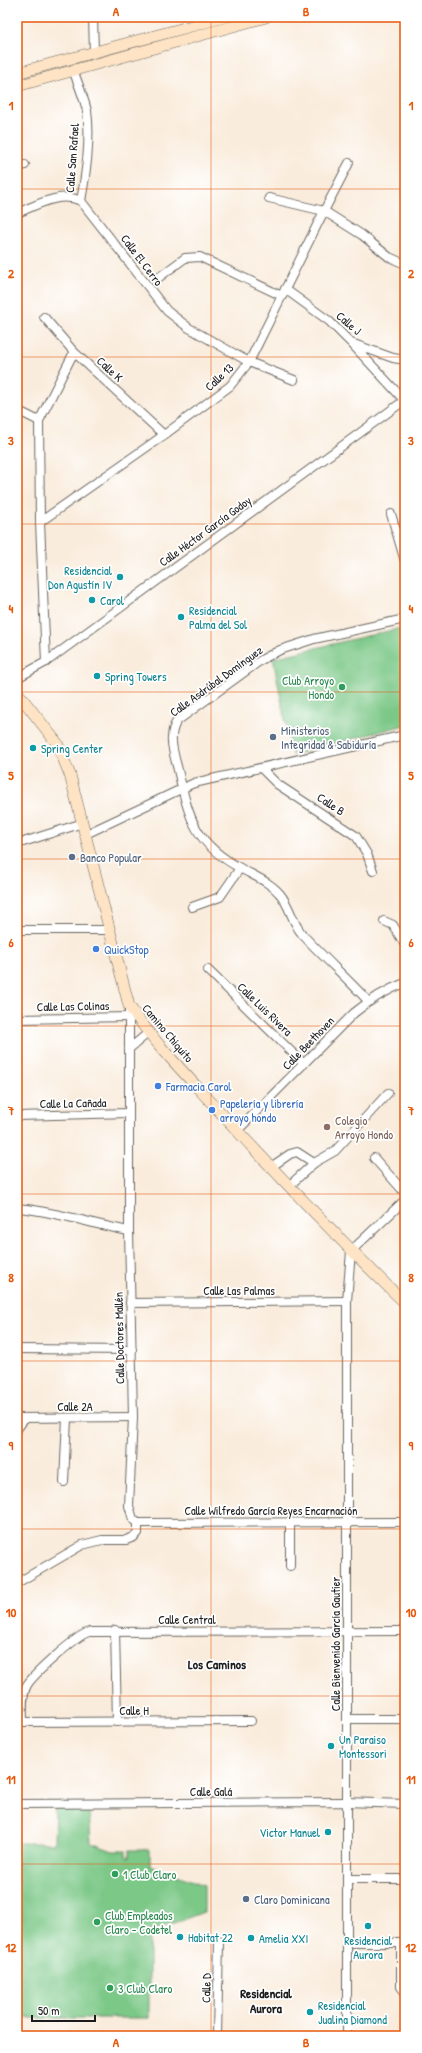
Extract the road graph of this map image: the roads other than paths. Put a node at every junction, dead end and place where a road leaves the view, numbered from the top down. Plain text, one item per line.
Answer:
1 (93, 17) edge
2 (225, 17) edge
3 (266, 17) edge
4 (114, 46) junction
5 (94, 52) junction
6 (118, 58) junction
7 (74, 70) junction
8 (17, 73) edge
9 (17, 86) edge
10 (349, 163) dead end
11 (26, 165) dead end
12 (17, 168) edge
13 (269, 198) dead end
14 (81, 201) junction
15 (324, 211) junction
16 (17, 213) edge
17 (405, 264) edge
18 (158, 278) dead end
19 (283, 292) junction
20 (44, 317) dead end
21 (351, 343) junction
22 (74, 352) junction
23 (405, 360) edge
24 (249, 362) junction
25 (294, 380) dead end
26 (405, 400) edge
27 (17, 410) edge
28 (39, 421) junction
29 (164, 435) junction
30 (391, 514) dead end
31 (40, 522) junction
32 (405, 561) edge
33 (405, 618) edge
34 (46, 662) junction
35 (17, 678) edge
36 (17, 692) edge
37 (405, 735) edge
38 (262, 769) junction
39 (182, 787) junction
40 (84, 828) junction
41 (17, 844) edge
42 (240, 868) junction
43 (373, 871) dead end
44 (192, 907) dead end
45 (384, 921) dead end
46 (17, 930) edge
47 (109, 930) junction
48 (405, 945) edge
49 (208, 970) dead end
50 (405, 983) edge
51 (368, 1001) junction
52 (129, 1012) junction
53 (17, 1019) edge
54 (148, 1033) junction
55 (129, 1049) junction
56 (304, 1064) junction
57 (388, 1093) dead end
58 (129, 1113) junction
59 (17, 1116) edge
60 (237, 1131) junction
61 (374, 1158) dead end
62 (314, 1163) junction
63 (271, 1167) junction
64 (289, 1186) junction
65 (405, 1193) edge
66 (405, 1200) edge
67 (17, 1208) edge
68 (129, 1231) junction
69 (351, 1251) junction
70 (347, 1301) junction
71 (130, 1303) junction
72 (405, 1303) edge
73 (17, 1349) edge
74 (132, 1350) junction
75 (133, 1417) junction
76 (21, 1418) edge
77 (67, 1418) junction
78 (17, 1429) edge
79 (64, 1482) dead end
80 (290, 1522) junction
81 (347, 1522) junction
82 (405, 1522) edge
83 (138, 1523) junction
84 (290, 1566) dead end
85 (17, 1582) edge
86 (115, 1630) junction
87 (347, 1631) junction
88 (405, 1631) edge
89 (347, 1719) junction
90 (405, 1719) edge
91 (251, 1721) dead end
92 (20, 1722) edge
93 (117, 1722) junction
94 (346, 1802) junction
95 (17, 1804) edge
96 (405, 1804) edge
97 (347, 1879) junction
98 (405, 1879) edge
99 (219, 1941) dead end
100 (403, 1942) edge
101 (347, 1943) junction
102 (405, 1992) edge
103 (217, 2036) edge
104 (347, 2036) edge

1 - 5 street
2 - 4 main road
3 - 6 main road
4 - 5 main road
4 - 6 main road
5 - 8 main road
6 - 7 main road
7 - 9 main road
7 - 14 street, Calle San Rafael
10 - 15 street, Calle 13
11 - 12 street
13 - 15 street
14 - 16 street
14 - 24 street, Calle El Cerro
15 - 17 street
15 - 19 street, Calle 13
18 - 19 street, Calle J
19 - 21 street, Calle J
19 - 24 street, Calle 13
20 - 22 street, Calle K
21 - 23 street, Calle J
21 - 26 street
22 - 28 street
22 - 29 street, Calle K
24 - 25 street, Calle El Cerro
24 - 29 street, Calle 13
26 - 34 street, Calle Héctor García Godoy
27 - 28 street
28 - 31 street
29 - 31 street, Calle 13
30 - 32 street
31 - 34 street
33 - 39 street, Calle Asdrúbal Domínguez
34 - 35 street, Calle Héctor García Godoy
36 - 40 main road, Camino Chiquito
37 - 38 street
38 - 39 street
38 - 43 street, Calle B
39 - 40 street
39 - 42 street, Calle Asdrúbal Domínguez
40 - 41 street
40 - 47 main road, Camino Chiquito
42 - 44 street
42 - 51 street, Calle Asdrúbal Domínguez
45 - 48 street
46 - 47 street
47 - 52 main road, Camino Chiquito
49 - 56 street, Calle Luis Rivera
50 - 51 street, Calle Beethoven
51 - 56 street, Calle Beethoven
52 - 53 street, Calle Las Colinas
52 - 54 main road, Camino Chiquito
52 - 55 street, Calle Doctores Mallén
54 - 55 street
54 - 60 main road, Camino Chiquito
55 - 58 street, Calle Doctores Mallén
56 - 60 street, Calle Beethoven
57 - 62 street
58 - 59 street, Calle La Cañada
58 - 68 street, Calle Doctores Mallén
60 - 63 main road, Camino Chiquito
61 - 65 street
62 - 63 street
62 - 64 street
63 - 64 main road, Camino Chiquito
64 - 69 main road, Camino Chiquito
66 - 69 street
67 - 68 street
68 - 71 street, Calle Doctores Mallén
69 - 70 street, Calle Bienvenido García Gautier
69 - 72 main road, Camino Chiquito
70 - 71 street, Calle Las Palmas
70 - 81 street, Calle Bienvenido García Gautier
71 - 74 street, Calle Doctores Mallén
73 - 74 street
74 - 75 street, Calle Doctores Mallén
75 - 77 street, Calle 2A
75 - 83 street, Calle Doctores Mallén
76 - 77 street, Calle 2A
76 - 78 street
77 - 79 street
80 - 81 street, Calle Wilfredo García Reyes Encarnación
80 - 83 street, Calle Wilfredo García Reyes Encarnación
80 - 84 street
81 - 82 street, Calle Wilfredo García Reyes Encarnación
81 - 87 street, Calle Bienvenido García Gautier
83 - 85 street
86 - 87 street, Calle Central
86 - 92 street, Calle Central
86 - 93 street
87 - 88 street, Calle Central
87 - 89 street, Calle Bienvenido García Gautier
89 - 90 street
89 - 94 street, Calle Bienvenido García Gautier
91 - 93 street, Calle H
92 - 93 street, Calle H
94 - 95 street, Calle Galá
94 - 96 street, Calle Galá
94 - 97 street, Calle Bienvenido García Gautier
97 - 98 street
97 - 101 street, Calle Bienvenido García Gautier
99 - 103 street, Calle D
100 - 101 street
100 - 102 street
101 - 104 street, Calle Bienvenido García Gautier

